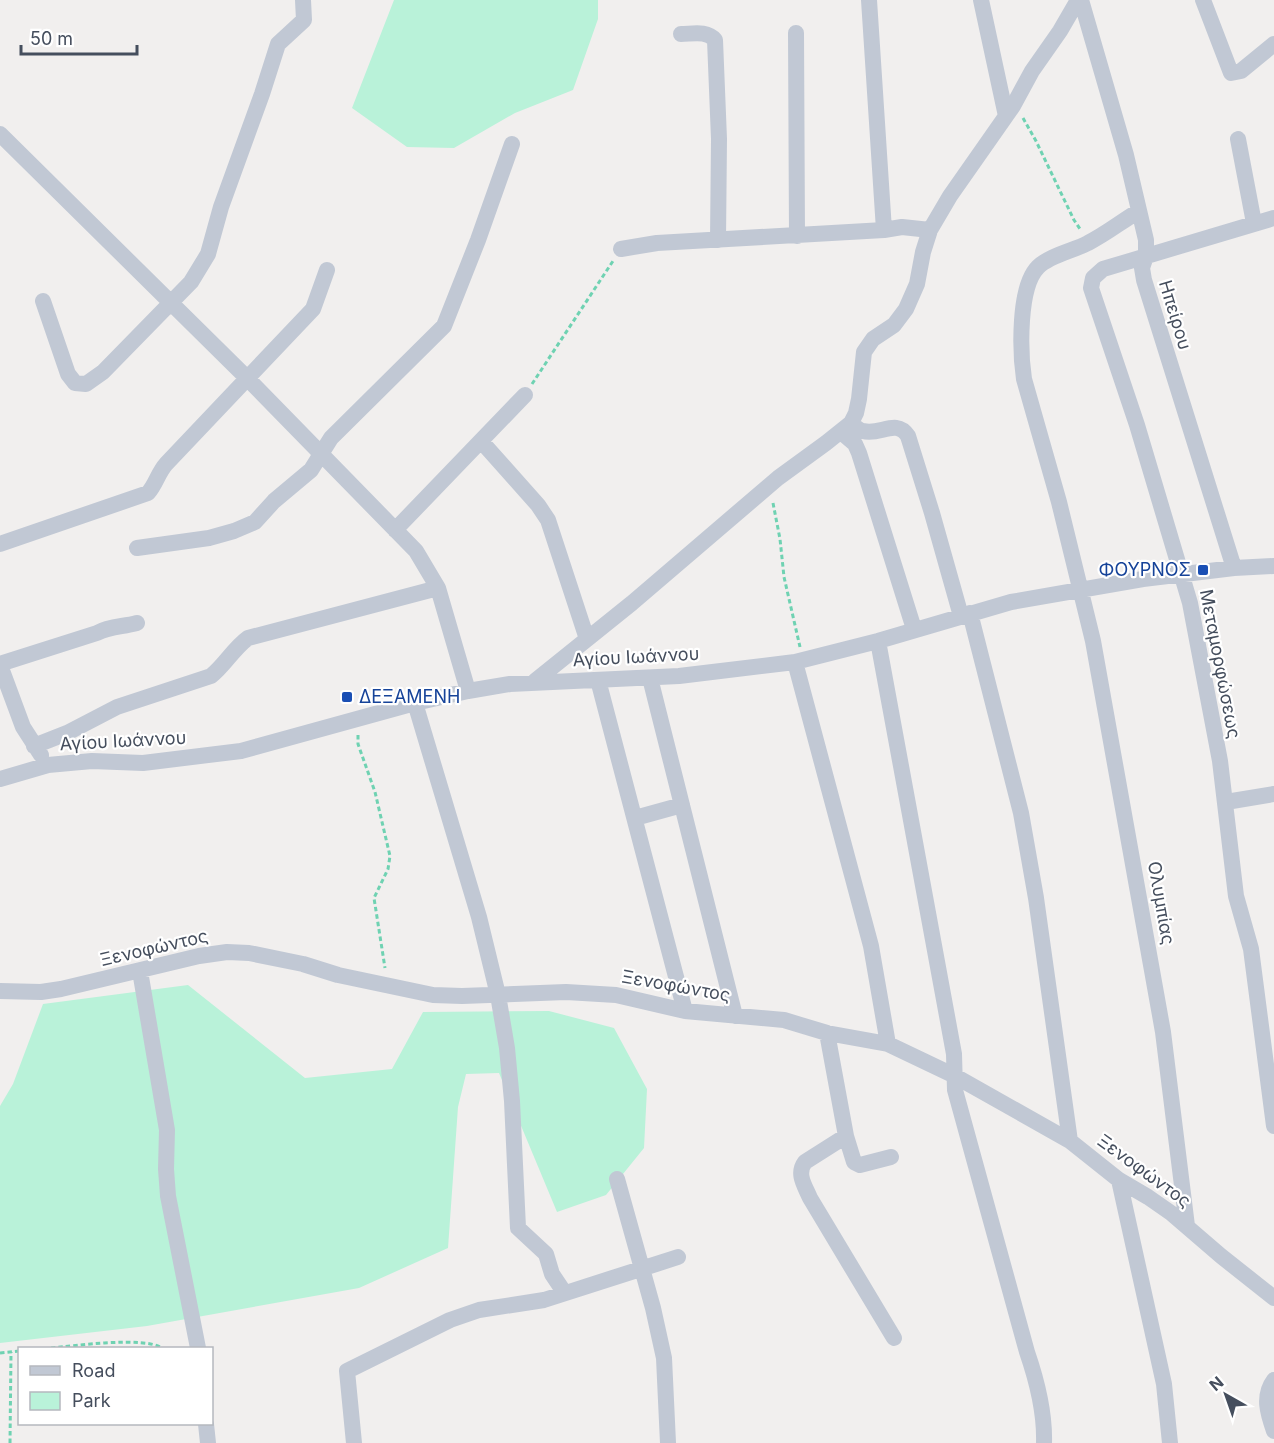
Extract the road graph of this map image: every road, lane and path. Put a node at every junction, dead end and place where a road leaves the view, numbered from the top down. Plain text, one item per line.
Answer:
1 (303, 0) edge
2 (869, 0) edge
3 (981, 0) edge
4 (1080, 0) edge
5 (1203, 0) edge
6 (796, 33) dead end
7 (681, 34) dead end
8 (1274, 44) edge
9 (1010, 111) junction
10 (0, 134) edge
11 (1238, 139) dead end
12 (512, 144) dead end
13 (1140, 211) junction
14 (1273, 221) edge
15 (1254, 223) junction
16 (884, 230) junction
17 (930, 230) junction
18 (797, 236) junction
19 (718, 240) junction
20 (1090, 242) junction
21 (621, 249) joint
22 (1146, 256) junction
23 (327, 270) dead end
24 (43, 301) dead end
25 (171, 303) junction
26 (246, 377) junction
27 (525, 395) joint
28 (846, 428) junction
29 (481, 441) junction
30 (322, 454) junction
31 (766, 489) junction
32 (394, 530) junction
33 (0, 544) edge
34 (137, 548) dead end
35 (1274, 566) edge
36 (1234, 568) junction
37 (1182, 575) junction
38 (438, 588) junction
39 (1081, 588) junction
40 (965, 614) junction
41 (137, 623) dead end
42 (914, 629) junction
43 (587, 639) junction
44 (878, 641) junction
45 (799, 661) junction
46 (0, 665) edge
47 (650, 678) junction
48 (598, 680) junction
49 (535, 681) junction
50 (468, 691) junction
51 (415, 703) junction
52 (359, 720) junction
53 (34, 746) junction
54 (48, 765) junction
55 (0, 779) edge
56 (1274, 794) edge
57 (1226, 802) junction
58 (682, 805) junction
59 (635, 818) junction
60 (140, 971) junction
61 (387, 985) junction
62 (0, 991) edge
63 (498, 995) junction
64 (685, 1011) junction
65 (735, 1016) junction
66 (827, 1033) junction
67 (888, 1044) junction
68 (953, 1076) junction
69 (1272, 1084) edge
70 (1274, 1126) edge
71 (846, 1136) junction
72 (1070, 1141) junction
73 (891, 1157) dead end
74 (617, 1179) dead end
75 (1119, 1180) junction
76 (1187, 1226) junction
77 (678, 1257) dead end
78 (641, 1268) junction
79 (564, 1292) junction
80 (1274, 1298) edge
81 (894, 1338) dead end
82 (65, 1347) edge
83 (161, 1347) edge
84 (198, 1347) edge
85 (18, 1351) edge
86 (11, 1352) junction
87 (0, 1353) edge
88 (1274, 1380) edge
89 (206, 1425) edge
90 (1274, 1431) edge
91 (10, 1443) edge
92 (208, 1443) edge
93 (354, 1443) edge
94 (668, 1443) edge
95 (1044, 1443) edge
96 (1170, 1443) edge

1 - 25 street
2 - 16 street
3 - 9 street
4 - 9 street
4 - 13 street, Ηπείρου
5 - 8 street
6 - 18 street
7 - 19 street
9 - 17 street
9 - 20 path
10 - 25 street
11 - 15 street
12 - 30 street
13 - 20 street, Ολυμπίας
13 - 22 street, Ηπείρου
14 - 15 street, Μεταμορφώσεως
15 - 22 street, Μεταμορφώσεως
16 - 17 street
16 - 18 street
17 - 28 street
18 - 19 street
19 - 21 street
20 - 39 street, Ολυμπίας
21 - 27 path
22 - 36 street, Ηπείρου
22 - 37 street, Μεταμορφώσεως
23 - 26 street
24 - 25 street
25 - 26 street
26 - 30 street
26 - 33 street
27 - 29 street
28 - 31 street
28 - 40 street
28 - 42 street
29 - 32 street
29 - 43 street
30 - 32 street
30 - 34 street
31 - 43 street
31 - 45 path
32 - 38 street
35 - 36 street, Αγίου Ιωάννου
36 - 37 street, Αγίου Ιωάννου
37 - 39 street, Αγίου Ιωάννου
37 - 57 street, Μεταμορφώσεως
38 - 50 street
38 - 53 street
39 - 40 street, Αγίου Ιωάννου
39 - 76 street, Ολυμπίας
40 - 42 street, Αγίου Ιωάννου
40 - 72 street
41 - 46 street
42 - 44 street, Αγίου Ιωάννου
43 - 49 street
44 - 45 street, Αγίου Ιωάννου
44 - 68 street
45 - 47 street, Αγίου Ιωάννου
45 - 67 street
46 - 53 street
47 - 48 street, Αγίου Ιωάννου
47 - 58 street
48 - 49 street, Αγίου Ιωάννου
48 - 59 street
49 - 50 street, Αγίου Ιωάννου
50 - 51 street, Αγίου Ιωάννου
51 - 52 street, Αγίου Ιωάννου
51 - 63 street
52 - 54 street, Αγίου Ιωάννου
52 - 61 path
53 - 54 street
54 - 55 street, Αγίου Ιωάννου
56 - 57 street
57 - 69 street, Μεταμορφώσεως
58 - 59 street
58 - 65 street
59 - 64 street
60 - 61 street, Ξενοφώντος
60 - 62 street, Ξενοφώντος
60 - 84 street
61 - 63 street, Ξενοφώντος
63 - 64 street, Ξενοφώντος
63 - 79 street
64 - 65 street, Ξενοφώντος
65 - 66 street, Ξενοφώντος
66 - 67 street, Ξενοφώντος
66 - 71 street
67 - 68 street, Ξενοφώντος
68 - 72 street, Ξενοφώντος
68 - 95 street
69 - 70 street, Μεταμορφώσεως
71 - 73 street
71 - 81 street
72 - 75 street, Ξενοφώντος
74 - 78 street
75 - 76 street, Ξενοφώντος
75 - 96 street
76 - 80 street, Ξενοφώντος
77 - 78 street
78 - 79 street
78 - 94 street
79 - 93 street
82 - 83 path
85 - 86 path
86 - 87 path
86 - 91 path
88 - 90 street
89 - 92 street

